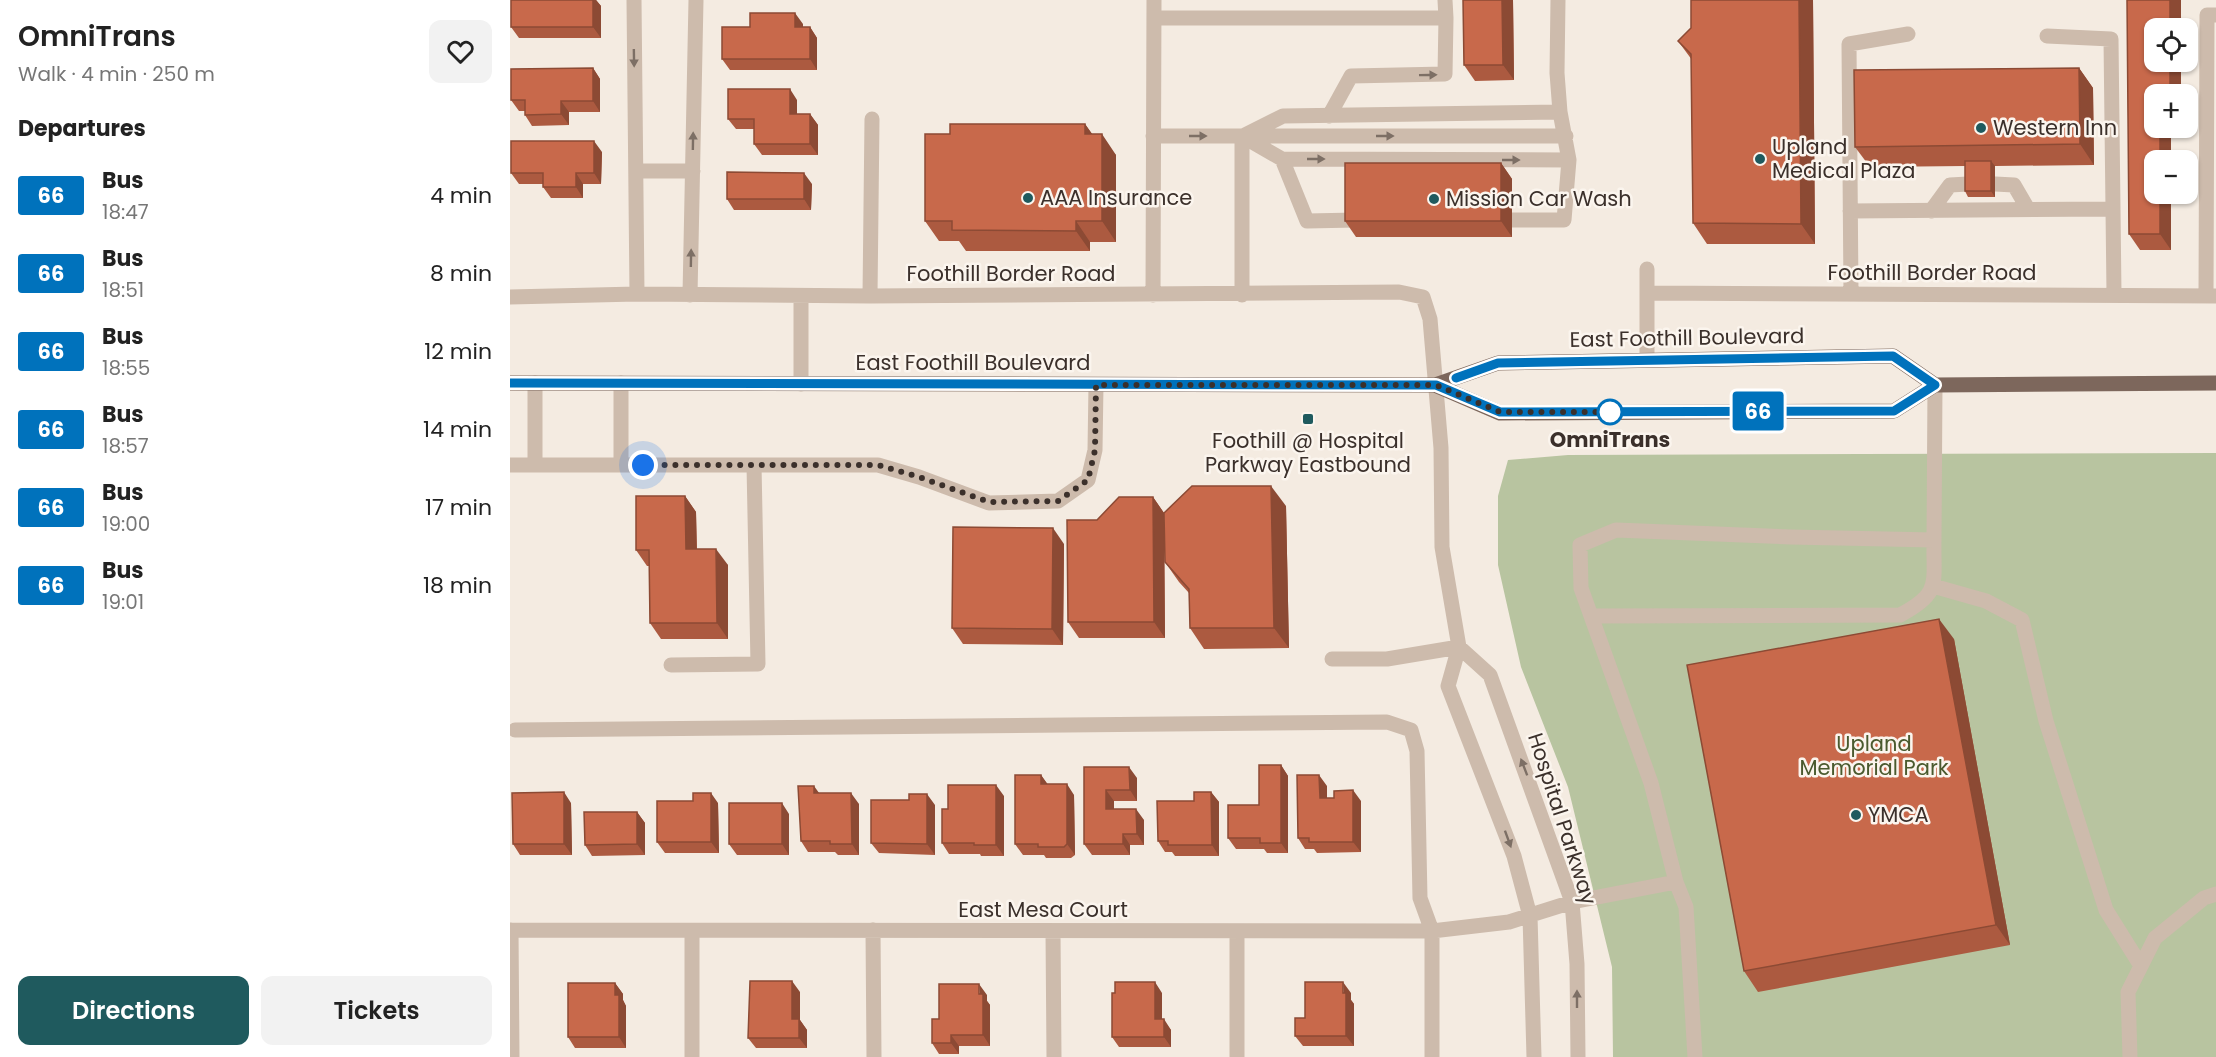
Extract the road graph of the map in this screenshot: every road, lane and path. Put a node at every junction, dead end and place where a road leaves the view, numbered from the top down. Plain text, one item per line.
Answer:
1 (634, 0) edge
2 (696, 0) edge
3 (1154, 0) edge
4 (1446, 0) edge
5 (1558, 0) edge
6 (2216, 15) edge
7 (1154, 18) junction
8 (1446, 18) junction
9 (1908, 34) dead end
10 (2046, 36) dead end
11 (1560, 112) junction
12 (1329, 116) junction
13 (872, 119) dead end
14 (1153, 136) junction
15 (1242, 136) junction
16 (1566, 136) junction
17 (2212, 150) edge
18 (1282, 159) junction
19 (1569, 160) junction
20 (636, 171) junction
21 (693, 171) junction
22 (1968, 184) edge
23 (1995, 184) dead end
24 (2028, 209) junction
25 (2113, 209) junction
26 (1850, 211) junction
27 (1931, 211) junction
28 (1512, 219) dead end
29 (1356, 220) edge
30 (1647, 269) dead end
31 (1647, 293) junction
32 (638, 294) junction
33 (1851, 294) junction
34 (2114, 294) junction
35 (690, 295) junction
36 (1153, 295) junction
37 (1242, 295) junction
38 (801, 296) junction
39 (870, 296) junction
40 (2211, 296) edge
41 (510, 297) edge
42 (1647, 359) junction
43 (510, 383) edge
44 (535, 383) junction
45 (621, 383) junction
46 (2216, 383) edge
47 (801, 384) junction
48 (1096, 385) junction
49 (1436, 385) junction
50 (1935, 385) junction
51 (510, 465) edge
52 (535, 465) junction
53 (621, 465) junction
54 (754, 465) junction
55 (1934, 540) junction
56 (1933, 586) junction
57 (1592, 616) junction
58 (1459, 647) junction
59 (1332, 658) dead end
60 (671, 665) dead end
61 (515, 730) dead end
62 (1676, 882) junction
63 (2216, 894) edge
64 (1572, 902) junction
65 (1530, 916) junction
66 (510, 930) edge
67 (873, 930) junction
68 (1237, 931) junction
69 (692, 932) junction
70 (1053, 932) junction
71 (1432, 932) junction
72 (2141, 966) junction
73 (512, 1057) edge
74 (692, 1057) edge
75 (874, 1057) edge
76 (1054, 1057) edge
77 (1237, 1057) edge
78 (1432, 1057) edge
79 (1534, 1057) edge
80 (1578, 1057) edge
81 (1695, 1057) edge
82 (2130, 1057) edge

1 -> 20 street
21 -> 2 street
3 - 7 street
4 - 8 street
5 - 11 street
6 - 17 street
7 - 8 street
7 - 14 street
12 -> 8 street
9 - 26 street
10 - 25 street
11 - 12 street
11 - 16 street
12 - 15 street
13 - 39 street
14 -> 15 street
14 - 36 street
15 -> 16 street
15 - 18 street
15 - 37 street
16 - 19 street
17 - 40 street
18 -> 19 street
18 - 29 street
19 - 28 street
20 - 21 street
20 - 32 street
35 -> 21 street
22 - 27 street
23 - 24 street
24 - 25 street
24 - 27 street
25 - 34 street
26 - 27 street
26 - 33 street
30 - 31 street
31 - 33 street, Foothill Border Road
31 - 42 street
32 - 35 street, Foothill Border Road
32 - 41 street, Foothill Border Road
33 - 34 street, Foothill Border Road
34 - 40 street, Foothill Border Road
35 - 38 street, Foothill Border Road
36 - 37 street, Foothill Border Road
36 - 39 street, Foothill Border Road
37 - 49 street, Foothill Border Road
38 - 39 street, Foothill Border Road
38 - 47 street
42 - 49 main road, East Foothill Boulevard
42 - 50 main road, East Foothill Boulevard
43 - 44 main road, East Foothill Boulevard
44 - 45 main road, East Foothill Boulevard
44 - 52 street
45 - 47 main road, East Foothill Boulevard
45 - 53 street
46 - 50 main road
47 - 48 main road, East Foothill Boulevard
48 - 49 main road, East Foothill Boulevard
48 - 54 street
49 - 50 main road, East Foothill Boulevard
49 - 58 street
50 - 55 street
51 - 52 street
52 - 53 street
53 - 54 street
54 - 60 street
55 - 56 street
55 - 57 street
56 - 57 street
56 - 72 street
57 - 62 street
58 - 59 street
64 -> 58 street, Hospital Parkway
58 -> 65 street
61 - 71 street
62 - 64 street, East Mesa Court
62 - 81 street
63 - 72 street
64 - 65 street, East Mesa Court
80 -> 64 street, Hospital Parkway
65 - 71 street, East Mesa Court
65 - 79 street
66 - 69 street, East Mesa Court
66 - 73 street
67 - 69 street, East Mesa Court
67 - 70 street, East Mesa Court
67 - 75 street
68 - 70 street, East Mesa Court
68 - 71 street, East Mesa Court
68 - 77 street
69 - 74 street
70 - 76 street
71 - 78 street
72 - 82 street

